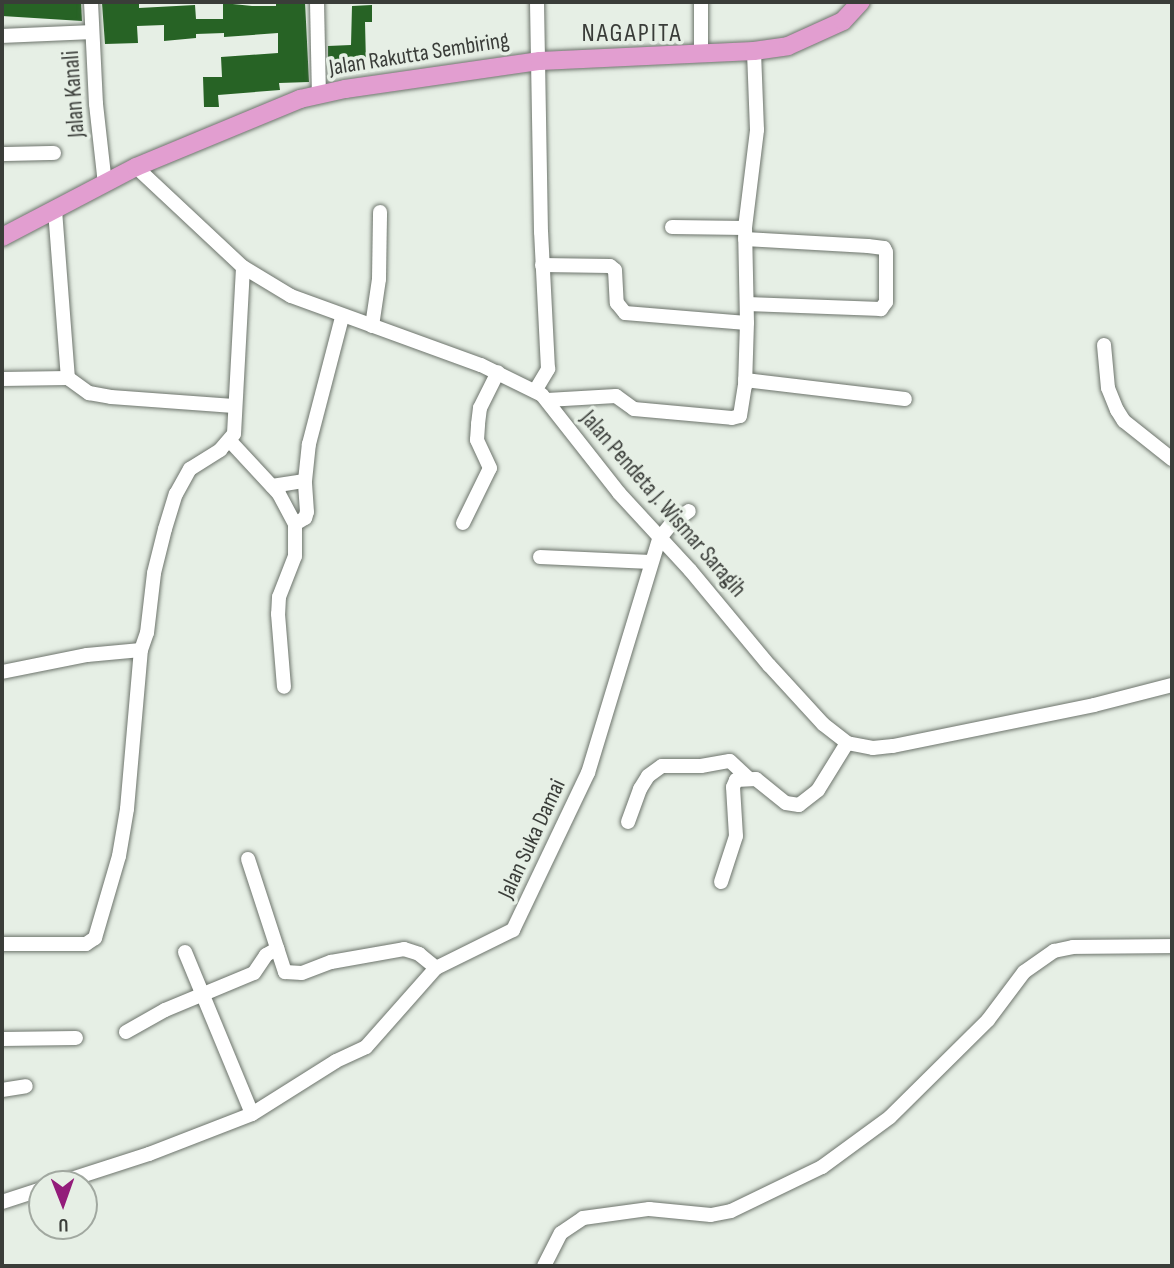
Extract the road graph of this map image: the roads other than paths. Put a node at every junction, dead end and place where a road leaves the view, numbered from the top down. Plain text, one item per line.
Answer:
1 (91, 2) edge
2 (317, 2) edge
3 (537, 2) edge
4 (701, 2) edge
5 (861, 2) edge
6 (92, 32) junction
7 (2, 36) edge
8 (754, 51) junction
9 (701, 53) junction
10 (540, 61) junction
11 (319, 95) junction
12 (2, 153) edge
13 (54, 153) dead end
14 (136, 167) junction
15 (105, 184) junction
16 (55, 210) junction
17 (380, 212) dead end
18 (672, 227) dead end
19 (745, 234) junction
20 (2, 237) edge
21 (542, 265) junction
22 (243, 267) junction
23 (747, 304) junction
24 (342, 317) junction
25 (747, 323) junction
26 (372, 326) junction
27 (1104, 345) dead end
28 (498, 372) junction
29 (68, 377) junction
30 (2, 379) edge
31 (745, 380) junction
32 (541, 395) junction
33 (905, 399) dead end
34 (234, 407) junction
35 (230, 441) junction
36 (1172, 459) edge
37 (305, 481) junction
38 (272, 486) junction
39 (689, 511) dead end
40 (463, 523) dead end
41 (295, 524) junction
42 (659, 539) junction
43 (540, 557) dead end
44 (651, 562) junction
45 (141, 650) junction
46 (2, 672) edge
47 (1172, 685) edge
48 (284, 687) dead end
49 (848, 743) junction
50 (748, 778) junction
51 (628, 822) dead end
52 (248, 859) dead end
53 (721, 883) dead end
54 (2, 944) edge
55 (1172, 946) edge
56 (277, 949) junction
57 (185, 952) dead end
58 (436, 968) junction
59 (203, 994) junction
60 (126, 1032) dead end
61 (76, 1038) dead end
62 (2, 1039) edge
63 (26, 1086) dead end
64 (2, 1090) edge
65 (252, 1114) junction
66 (98, 1170) edge
67 (28, 1194) edge
68 (2, 1202) edge
69 (544, 1266) edge

1 - 6 street, Jalan Kanali
2 - 11 street
3 - 10 street
4 - 9 street
5 - 8 main road, Jalan Rakutta Sembiring
6 - 7 street
6 - 15 street, Jalan Kanali
8 - 9 main road, Jalan Rakutta Sembiring
8 - 19 street
9 - 10 main road, Jalan Rakutta Sembiring
10 - 11 main road, Jalan Rakutta Sembiring
10 - 21 street
11 - 14 main road, Jalan Rakutta Sembiring
12 - 13 street
14 - 15 main road, Jalan Rakutta Sembiring
14 - 22 street, Jalan Pendeta J. Wismar Saragih
15 - 16 main road, Jalan Rakutta Sembiring
16 - 20 main road, Jalan Rakutta Sembiring
16 - 29 street
17 - 26 street
18 - 19 street
19 - 23 street
19 - 23 street
21 - 25 street
21 - 32 street
22 - 24 street, Jalan Pendeta J. Wismar Saragih
22 - 34 street
23 - 25 street
24 - 26 street, Jalan Pendeta J. Wismar Saragih
24 - 37 street
25 - 31 street
26 - 28 street, Jalan Pendeta J. Wismar Saragih
27 - 36 street
28 - 32 street, Jalan Pendeta J. Wismar Saragih
28 - 40 street
29 - 30 street
29 - 34 street
31 - 32 street
31 - 33 street
32 - 42 street, Jalan Pendeta J. Wismar Saragih
34 - 35 street
35 - 38 street
35 - 45 street
37 - 38 street
37 - 41 street
38 - 41 street
39 - 42 street
41 - 48 street
42 - 44 street, Jalan Suka Damai
42 - 49 street, Jalan Pendeta J. Wismar Saragih
43 - 44 street
44 - 58 street, Jalan Suka Damai
45 - 46 street
45 - 54 street
47 - 49 street
49 - 50 street
50 - 51 street
50 - 53 street
52 - 56 street
55 - 69 street
56 - 58 street
56 - 59 street
57 - 59 street
58 - 65 street, Jalan Suka Damai
59 - 60 street
59 - 65 street
61 - 62 street
63 - 64 street
65 - 66 street, Jalan Suka Damai
67 - 68 street

